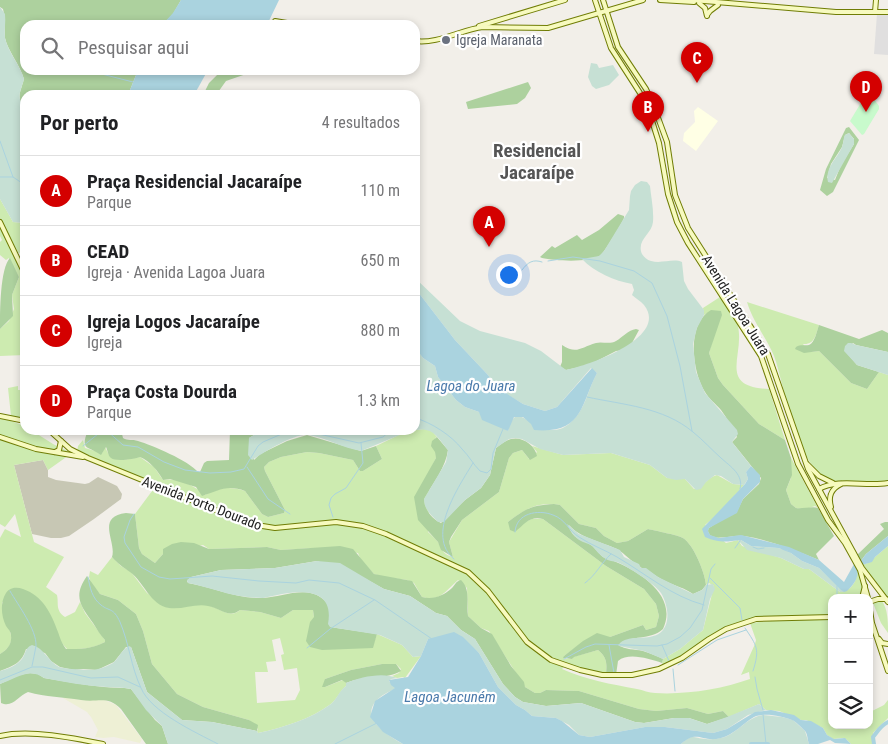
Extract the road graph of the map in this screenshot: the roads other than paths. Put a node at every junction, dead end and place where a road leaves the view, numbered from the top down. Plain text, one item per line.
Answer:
1 (565, 0) edge
2 (595, 0) edge
3 (602, 0) edge
4 (643, 0) edge
5 (660, 0) edge
6 (692, 0) edge
7 (876, 0) edge
8 (632, 1) edge
9 (685, 1) edge
10 (700, 3) junction
11 (718, 5) junction
12 (779, 8) junction
13 (606, 10) junction
14 (598, 12) junction
15 (875, 12) junction
16 (888, 12) edge
17 (472, 29) junction
18 (420, 41) edge
19 (653, 104) junction
20 (660, 110) junction
21 (652, 120) junction
22 (0, 222) edge
23 (20, 264) edge
24 (0, 416) edge
25 (20, 420) edge
26 (784, 423) junction
27 (794, 432) junction
28 (57, 436) edge
29 (0, 437) edge
30 (61, 441) junction
31 (66, 446) junction
32 (54, 452) junction
33 (63, 454) junction
34 (88, 458) junction
35 (804, 461) junction
36 (833, 483) junction
37 (888, 483) edge
38 (841, 484) junction
39 (819, 489) junction
40 (816, 497) junction
41 (832, 511) junction
42 (855, 558) junction
43 (861, 569) junction
44 (866, 584) junction
45 (863, 594) edge
46 (867, 594) edge
47 (878, 599) junction
48 (873, 601) edge
49 (887, 601) edge
50 (873, 604) edge
51 (828, 617) edge
52 (873, 624) edge
53 (873, 632) edge
54 (876, 636) junction
55 (888, 644) edge
56 (888, 671) edge
57 (0, 736) edge
58 (103, 744) edge

1 - 17 main road
2 - 14 main road, Avenida Lagoa Juara
3 - 13 main road, Avenida Lagoa Juara
4 - 8 main road
5 - 9 main road
6 - 12 main road
7 - 15 main road
8 - 13 main road
9 - 10 main road
10 - 11 main road
10 - 11 main road
11 - 12 main road
12 - 15 main road
13 - 14 main road
13 - 19 main road, Avenida Lagoa Juara
14 - 17 main road
14 - 21 main road, Avenida Lagoa Juara
15 - 16 main road
17 - 18 main road
19 - 20 main road, Avenida Lagoa Juara
19 - 20 main road
20 - 21 main road
20 - 27 main road, Avenida Lagoa Juara
21 - 26 main road, Avenida Lagoa Juara
22 - 23 main road
24 - 25 main road
26 - 27 main road
26 - 40 main road, Avenida Lagoa Juara
27 - 35 main road, Avenida Lagoa Juara
28 - 30 main road, Avenida Porto Dourado
29 - 32 main road, Avenida Porto Dourado
30 - 31 main road, Avenida Porto Dourado
30 - 32 main road
31 - 33 main road
31 - 34 main road, Avenida Porto Dourado
32 - 33 main road, Avenida Porto Dourado
33 - 34 main road, Avenida Porto Dourado
34 - 51 main road, Avenida Porto Dourado
35 - 36 main road
35 - 39 main road, Avenida Lagoa Juara
36 - 38 main road
36 - 39 main road
37 - 38 main road
38 - 41 main road
39 - 40 main road
39 - 41 main road, Avenida Lagoa Juara
40 - 42 main road, Avenida Lagoa Juara
41 - 42 main road, Avenida Lagoa Juara
42 - 43 main road, Avenida Lagoa Juara
43 - 44 main road, Avenida Lagoa Juara
43 - 49 main road, Avenida Lagoa Juara
44 - 45 main road
44 - 46 main road, Avenida Lagoa Juara
47 - 48 main road
47 - 49 main road
47 - 50 main road
52 - 54 main road
53 - 54 main road
54 - 55 main road
54 - 56 main road
57 - 58 main road

